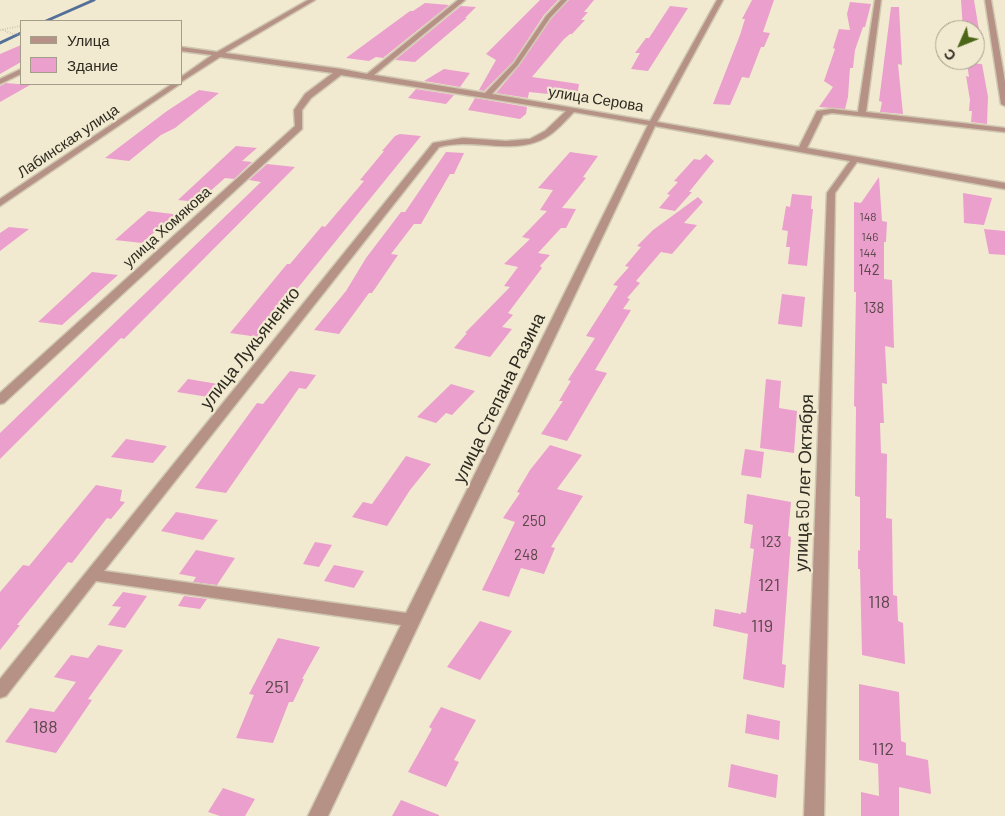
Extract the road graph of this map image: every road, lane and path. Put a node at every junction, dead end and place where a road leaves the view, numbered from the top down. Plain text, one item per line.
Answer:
1 (312, 0) edge
2 (462, 0) edge
3 (564, 0) edge
4 (720, 0) edge
5 (878, 0) edge
6 (988, 0) edge
7 (20, 26) edge
8 (1, 30) edge
9 (20, 34) edge
10 (182, 49) edge
11 (219, 54) junction
12 (20, 72) edge
13 (341, 72) junction
14 (369, 76) junction
15 (182, 79) edge
16 (0, 82) edge
17 (175, 85) edge
18 (487, 95) junction
19 (1005, 104) edge
20 (573, 109) junction
21 (862, 113) junction
22 (653, 122) junction
23 (1005, 130) edge
24 (802, 150) junction
25 (855, 159) junction
26 (1005, 186) edge
27 (0, 203) edge
28 (0, 400) edge
29 (93, 575) junction
30 (411, 620) junction
31 (0, 691) edge
32 (318, 816) edge
33 (814, 816) edge

1 - 11 street
2 - 14 street
3 - 18 street
4 - 22 street, улица Степана Разина
5 - 21 street
6 - 19 street
7 - 8 path
8 - 9 path
10 - 11 street, улица Серова
11 - 13 street, улица Серова
11 - 15 street
12 - 16 street
13 - 14 street, улица Серова
13 - 28 street, улица Хомякова
14 - 18 street, улица Серова
17 - 27 street, Лабинская улица
18 - 20 street, улица Серова
20 - 22 street, улица Серова
20 - 29 street, улица Лукьяненко
21 - 23 street
21 - 24 street
22 - 24 street, улица Серова
22 - 30 street, улица Степана Разина
24 - 25 street, улица Серова
25 - 26 street, улица Серова
25 - 33 street, улица 50 лет Октября
29 - 30 street
29 - 31 street, улица Лукьяненко
30 - 32 street, улица Степана Разина

